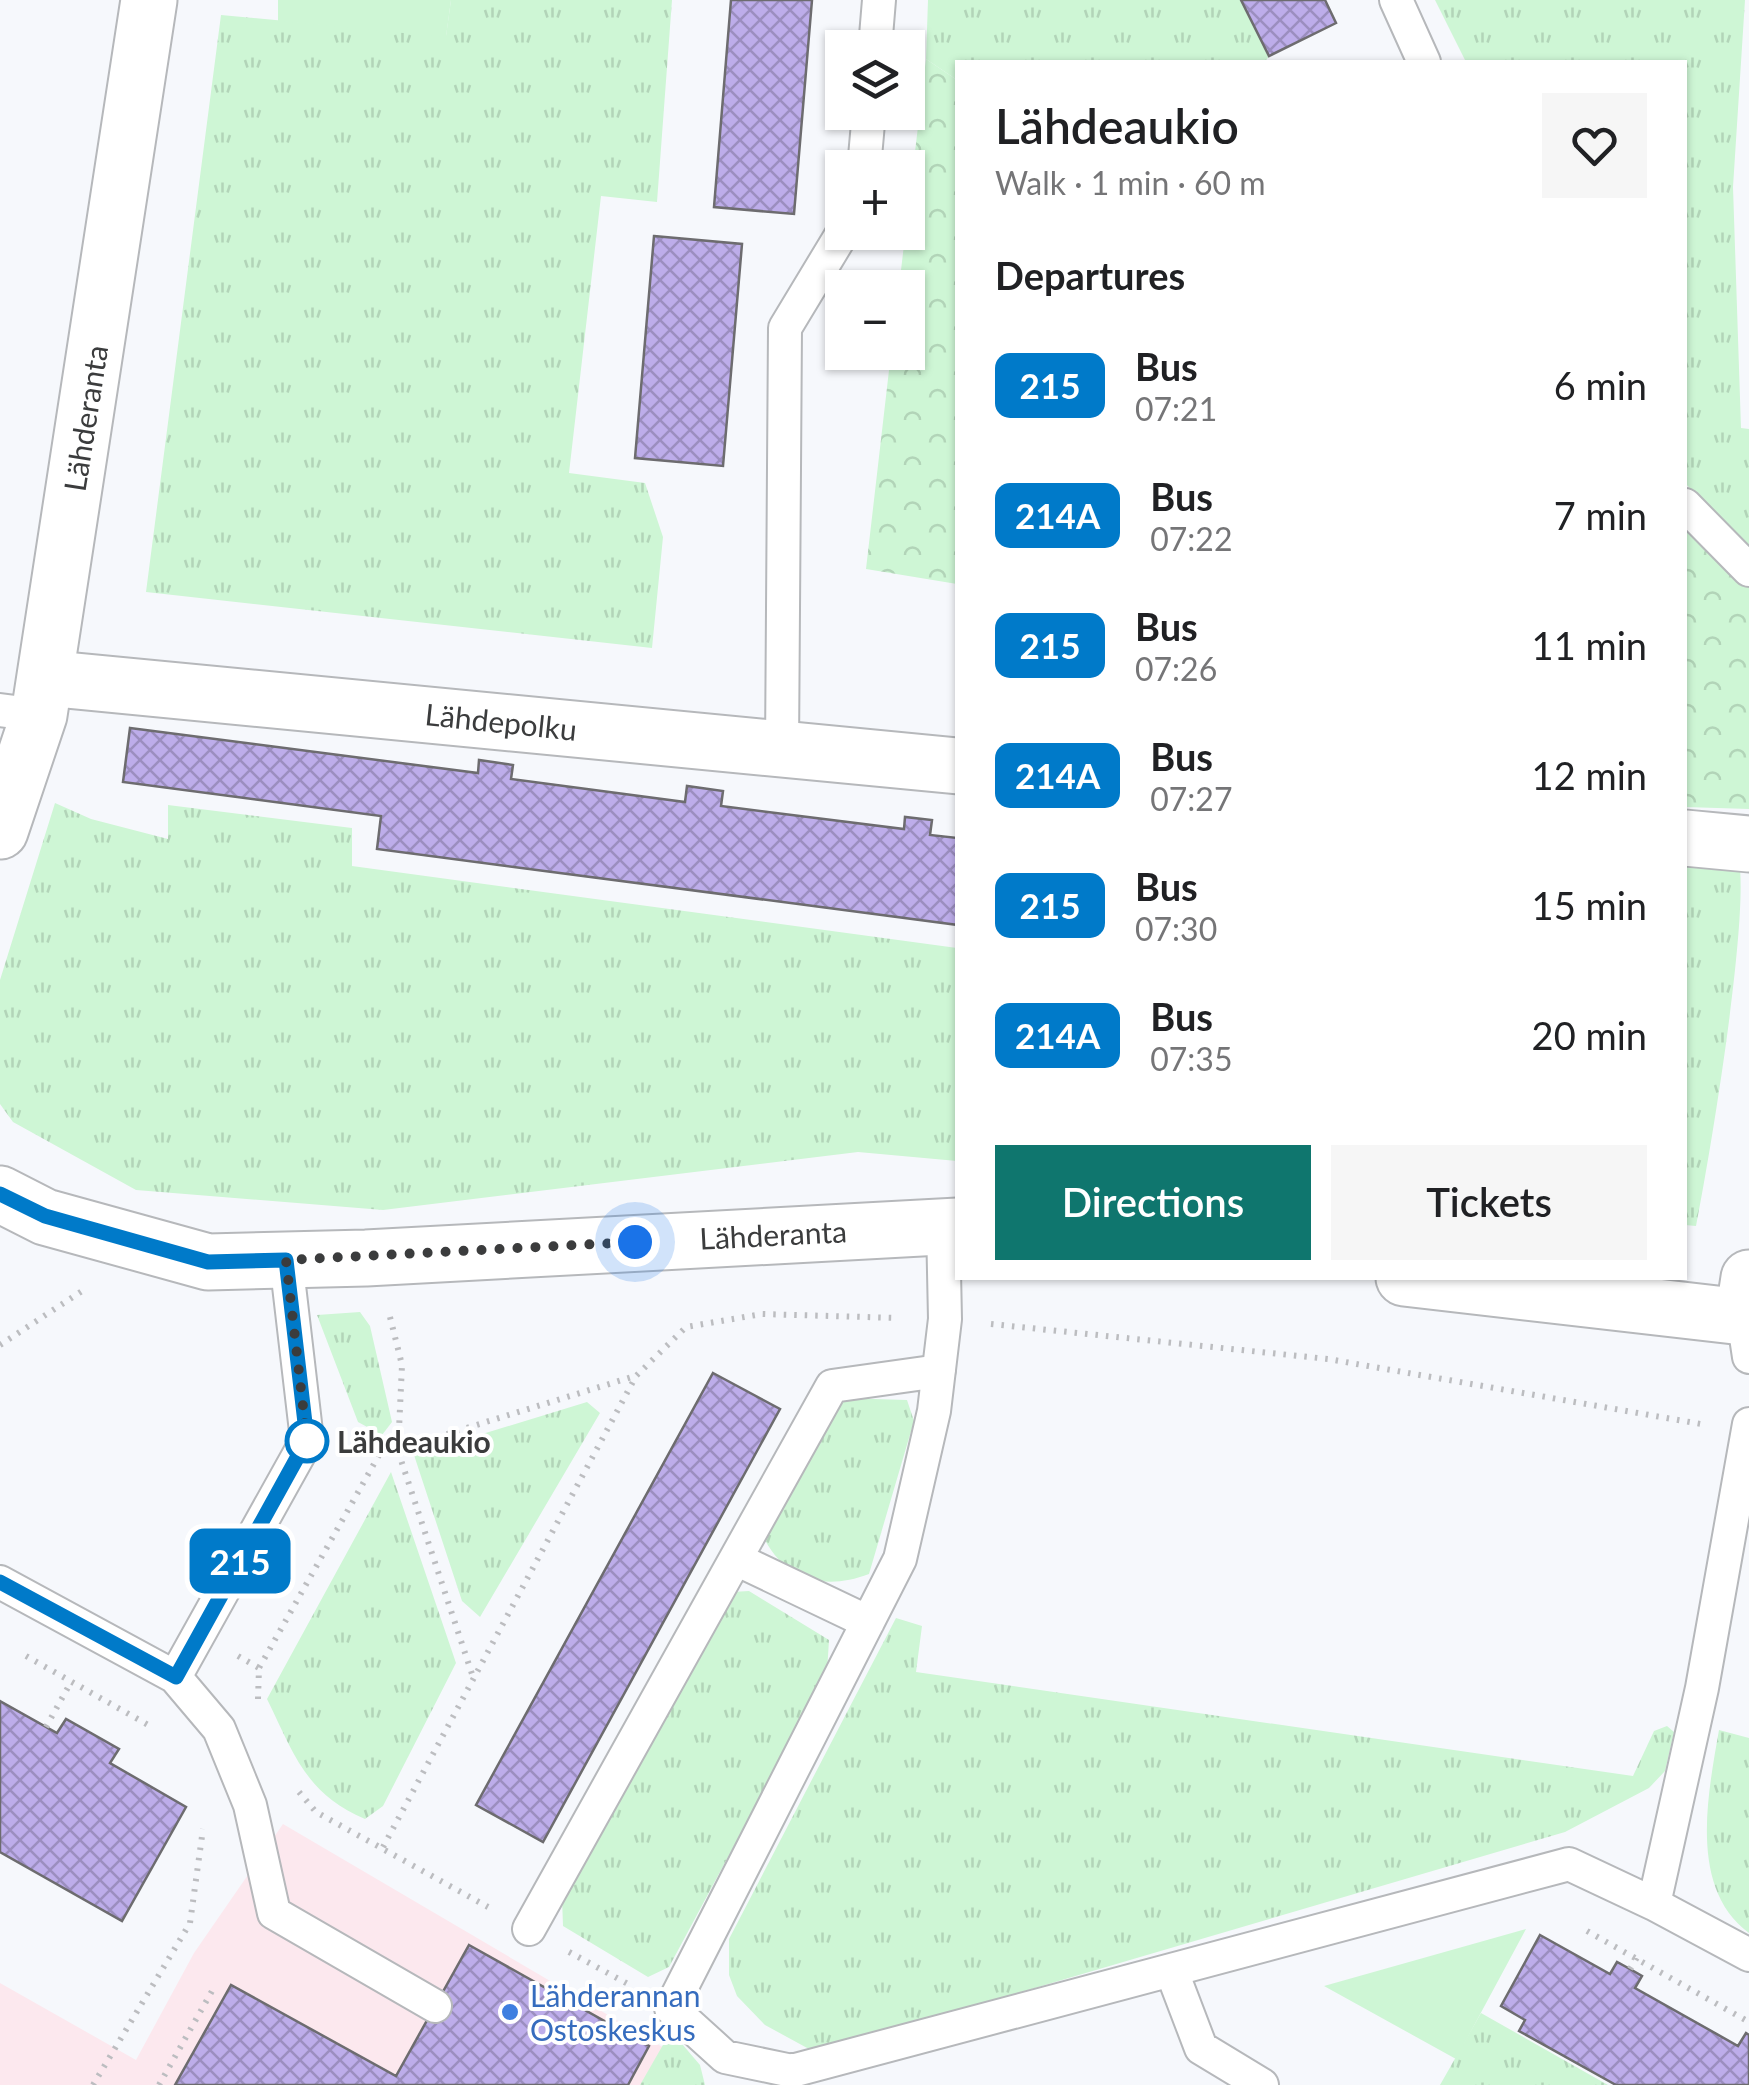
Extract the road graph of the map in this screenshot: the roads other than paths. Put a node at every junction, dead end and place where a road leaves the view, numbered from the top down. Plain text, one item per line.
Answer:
1 (149, 0) edge
2 (879, 0) edge
3 (1396, 0) edge
4 (876, 30) edge
5 (1423, 60) edge
6 (832, 250) edge
7 (1687, 507) edge
8 (1749, 570) edge
9 (28, 701) edge
10 (782, 748) junction
11 (955, 766) edge
12 (0, 831) edge
13 (1687, 838) edge
14 (1749, 844) edge
15 (0, 1194) edge
16 (950, 1225) edge
17 (286, 1260) junction
18 (1422, 1280) edge
19 (1747, 1317) edge
20 (939, 1371) junction
21 (1749, 1424) edge
22 (736, 1558) junction
23 (0, 1582) edge
24 (868, 1622) junction
25 (176, 1677) junction
26 (1654, 1904) junction
27 (528, 1929) road end
28 (1749, 1955) edge
29 (1172, 1972) junction
30 (435, 2006) dead end
31 (725, 2071) edge
32 (1262, 2085) edge

1 - 9 street, Lähderanta
2 - 4 lane
3 - 5 lane
6 - 10 lane
7 - 8 lane
9 - 10 street, Lähdepolku
9 - 12 street, Lähderanta
10 - 11 street, Lähdepolku
13 - 14 street
15 - 17 street, Lähderanta
16 - 17 street, Lähderanta
16 - 20 lane
17 - 25 lane
18 - 19 street
20 - 22 lane
20 - 24 lane
21 - 26 lane
22 - 24 lane
22 - 27 lane
23 - 25 lane
24 - 31 lane
25 - 30 lane
26 - 28 lane
26 - 29 lane
29 - 31 lane
29 - 32 lane

